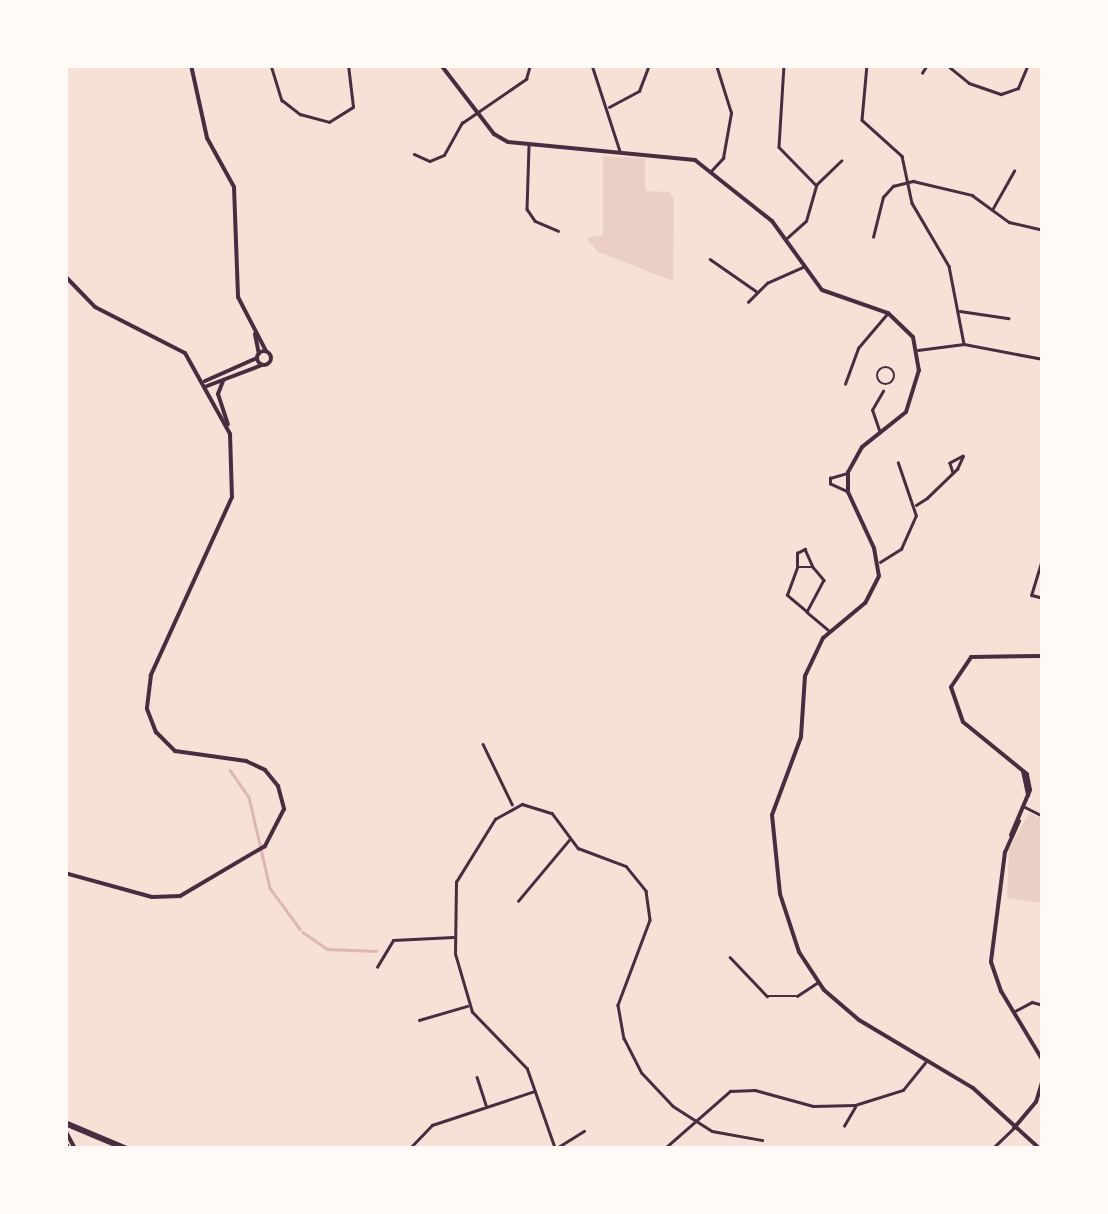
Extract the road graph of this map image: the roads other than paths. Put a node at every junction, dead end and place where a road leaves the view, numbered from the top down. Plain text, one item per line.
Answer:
1 (191, 65) edge
2 (271, 65) edge
3 (348, 65) edge
4 (441, 65) edge
5 (530, 65) edge
6 (592, 65) edge
7 (648, 65) edge
8 (716, 65) edge
9 (784, 65) edge
10 (867, 65) edge
11 (927, 65) edge
12 (947, 65) edge
13 (1028, 65) edge
14 (922, 73) dead end
15 (607, 108) junction
16 (476, 111) junction
17 (529, 145) junction
18 (620, 153) junction
19 (414, 154) dead end
20 (841, 161) dead end
21 (1014, 171) dead end
22 (710, 172) junction
23 (907, 182) junction
24 (816, 185) junction
25 (991, 211) junction
26 (1043, 230) edge
27 (558, 231) dead end
28 (872, 237) dead end
29 (786, 239) junction
30 (710, 259) dead end
31 (804, 266) junction
32 (65, 276) edge
33 (757, 292) junction
34 (748, 302) dead end
35 (958, 311) junction
36 (888, 313) junction
37 (1008, 318) dead end
38 (254, 334) junction
39 (964, 344) junction
40 (918, 350) junction
41 (266, 352) junction
42 (258, 356) junction
43 (1043, 359) edge
44 (262, 364) junction
45 (225, 378) junction
46 (206, 384) junction
47 (845, 384) dead end
48 (884, 390) dead end
49 (230, 434) junction
50 (880, 434) junction
51 (898, 464) dead end
52 (848, 472) junction
53 (953, 473) dead end
54 (848, 492) junction
55 (914, 506) junction
56 (1043, 558) edge
57 (878, 563) junction
58 (813, 567) junction
59 (797, 568) junction
60 (1043, 598) edge
61 (806, 612) junction
62 (829, 631) junction
63 (1043, 656) edge
64 (483, 744) dead end
65 (512, 805) junction
66 (1025, 808) junction
67 (1043, 816) edge
68 (570, 839) junction
69 (65, 874) edge
70 (518, 901) dead end
71 (454, 938) junction
72 (730, 958) dead end
73 (377, 967) dead end
74 (817, 983) junction
75 (1043, 1005) edge
76 (468, 1006) junction
77 (1015, 1011) junction
78 (420, 1020) dead end
79 (926, 1060) junction
80 (1043, 1061) edge
81 (478, 1078) dead end
82 (1043, 1079) edge
83 (535, 1091) junction
84 (855, 1105) junction
85 (486, 1106) junction
86 (696, 1122) junction
87 (844, 1126) dead end
88 (65, 1127) edge
89 (1014, 1128) junction
90 (584, 1131) dead end
91 (762, 1140) dead end
92 (69, 1147) edge
93 (127, 1149) edge
94 (409, 1149) edge
95 (555, 1149) edge
96 (664, 1149) edge
97 (992, 1149) edge
98 (1040, 1149) edge

1 - 38 street
2 - 3 street
4 - 16 street
5 - 16 street
6 - 15 street
7 - 15 street
8 - 22 street
9 - 24 street
10 - 23 street
11 - 14 street
12 - 13 street
15 - 18 street
16 - 17 street
16 - 19 street
17 - 18 street
17 - 27 street
18 - 22 street
20 - 24 street
21 - 25 street
22 - 29 street
23 - 25 street
23 - 28 street
23 - 35 street
24 - 29 street
25 - 26 street
29 - 31 street
30 - 33 street
31 - 33 street
31 - 36 street
32 - 46 street
33 - 34 street
35 - 37 street
35 - 39 street
36 - 40 street
36 - 47 street
38 - 41 street
38 - 42 street
39 - 40 street
39 - 43 street
40 - 50 street
41 - 42 street
41 - 44 street
42 - 44 street
42 - 46 street
44 - 45 street
45 - 46 street
45 - 49 street
46 - 49 street
48 - 50 street
49 - 69 street
50 - 52 street
51 - 55 street
52 - 54 street
52 - 54 street
53 - 55 street
54 - 57 street
55 - 57 street
56 - 60 street
57 - 62 street
58 - 59 street
58 - 59 street
58 - 61 street
59 - 61 street
61 - 62 street
62 - 74 street
63 - 66 street
64 - 65 street
65 - 68 street
65 - 71 street
66 - 67 street
66 - 77 street
68 - 70 street
68 - 86 street
71 - 73 street
71 - 76 street
72 - 74 street
74 - 79 street
75 - 77 street
76 - 78 street
76 - 83 street
77 - 80 street
79 - 84 street
79 - 89 street
81 - 85 street
82 - 89 street
83 - 85 street
83 - 95 street
84 - 86 street
84 - 87 street
85 - 94 street
86 - 91 street
86 - 96 street
88 - 92 street
88 - 93 highway
89 - 97 street
89 - 98 street
90 - 95 street

